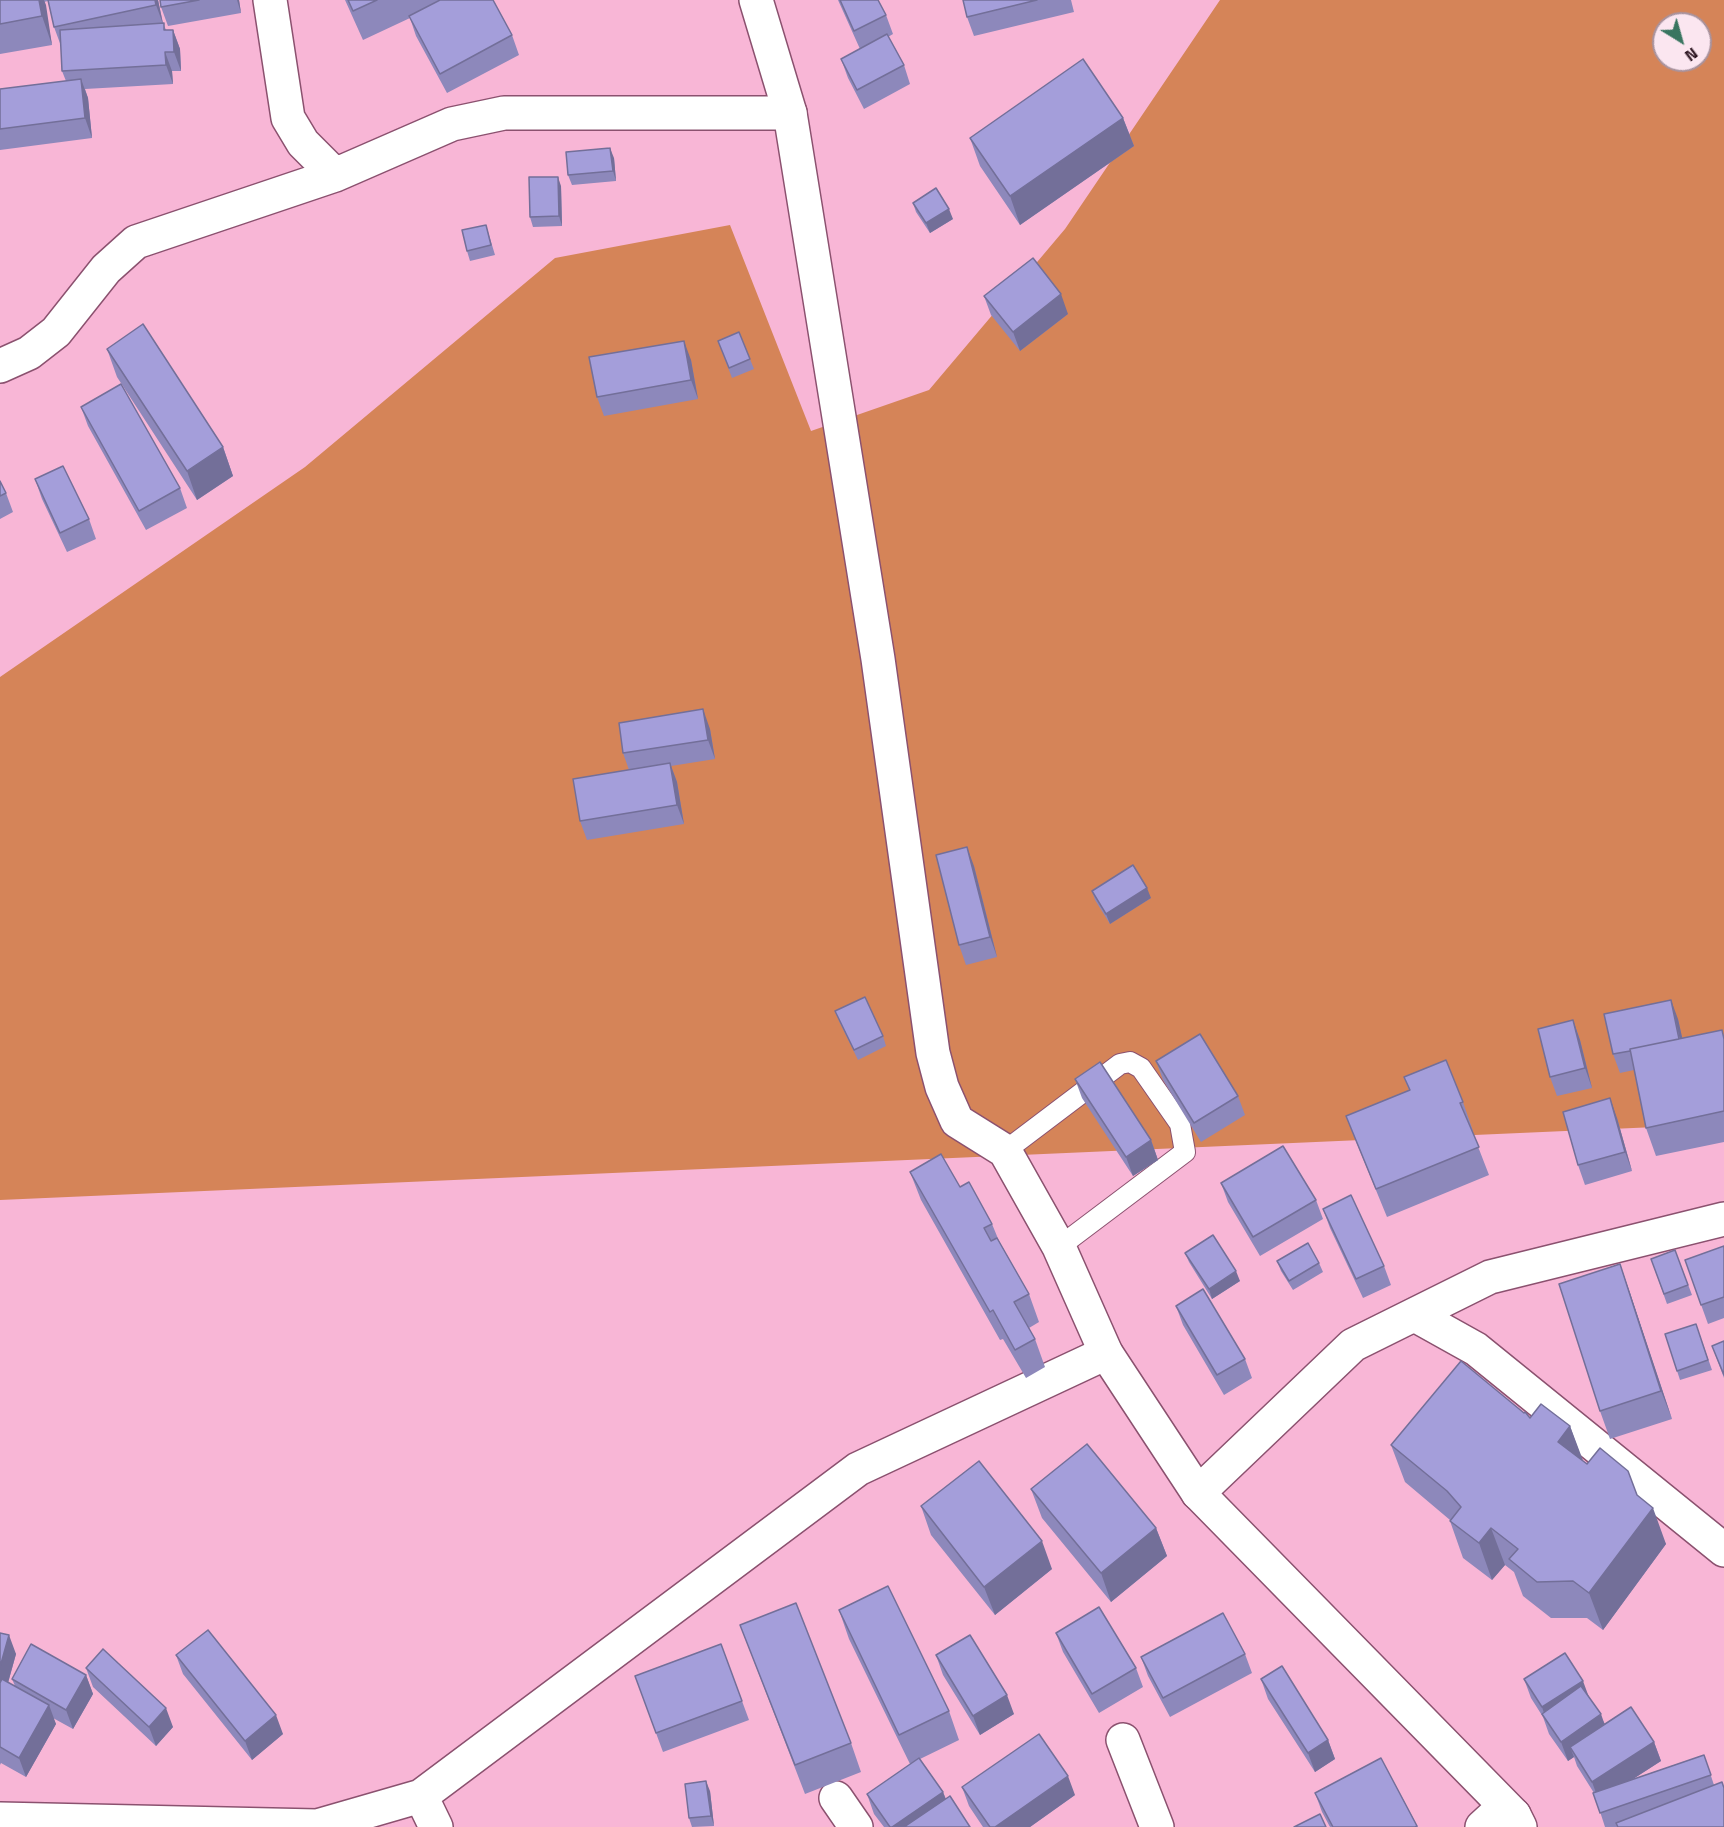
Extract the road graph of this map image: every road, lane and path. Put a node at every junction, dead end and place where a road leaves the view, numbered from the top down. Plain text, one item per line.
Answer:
1 (270, 0) edge
2 (756, 0) edge
3 (790, 113) junction
4 (335, 175) junction
5 (0, 366) edge
6 (1005, 1151) junction
7 (1724, 1219) edge
8 (1059, 1247) junction
9 (1415, 1315) junction
10 (1106, 1353) junction
11 (1198, 1493) junction
12 (1724, 1550) edge
13 (1123, 1740) dead end
14 (421, 1796) junction
15 (836, 1798) dead end
16 (0, 1819) edge
17 (1517, 1821) edge
18 (436, 1827) edge
19 (856, 1827) edge
20 (1157, 1827) edge
21 (1482, 1827) edge

1 - 4 street
2 - 3 street
3 - 4 street
3 - 6 street
4 - 5 street
6 - 8 street
6 - 8 lane
7 - 9 street
8 - 10 street
9 - 11 street
9 - 12 street
10 - 11 street
10 - 14 street
11 - 17 street
13 - 20 street
14 - 16 street
14 - 18 street
15 - 19 street
17 - 21 street

